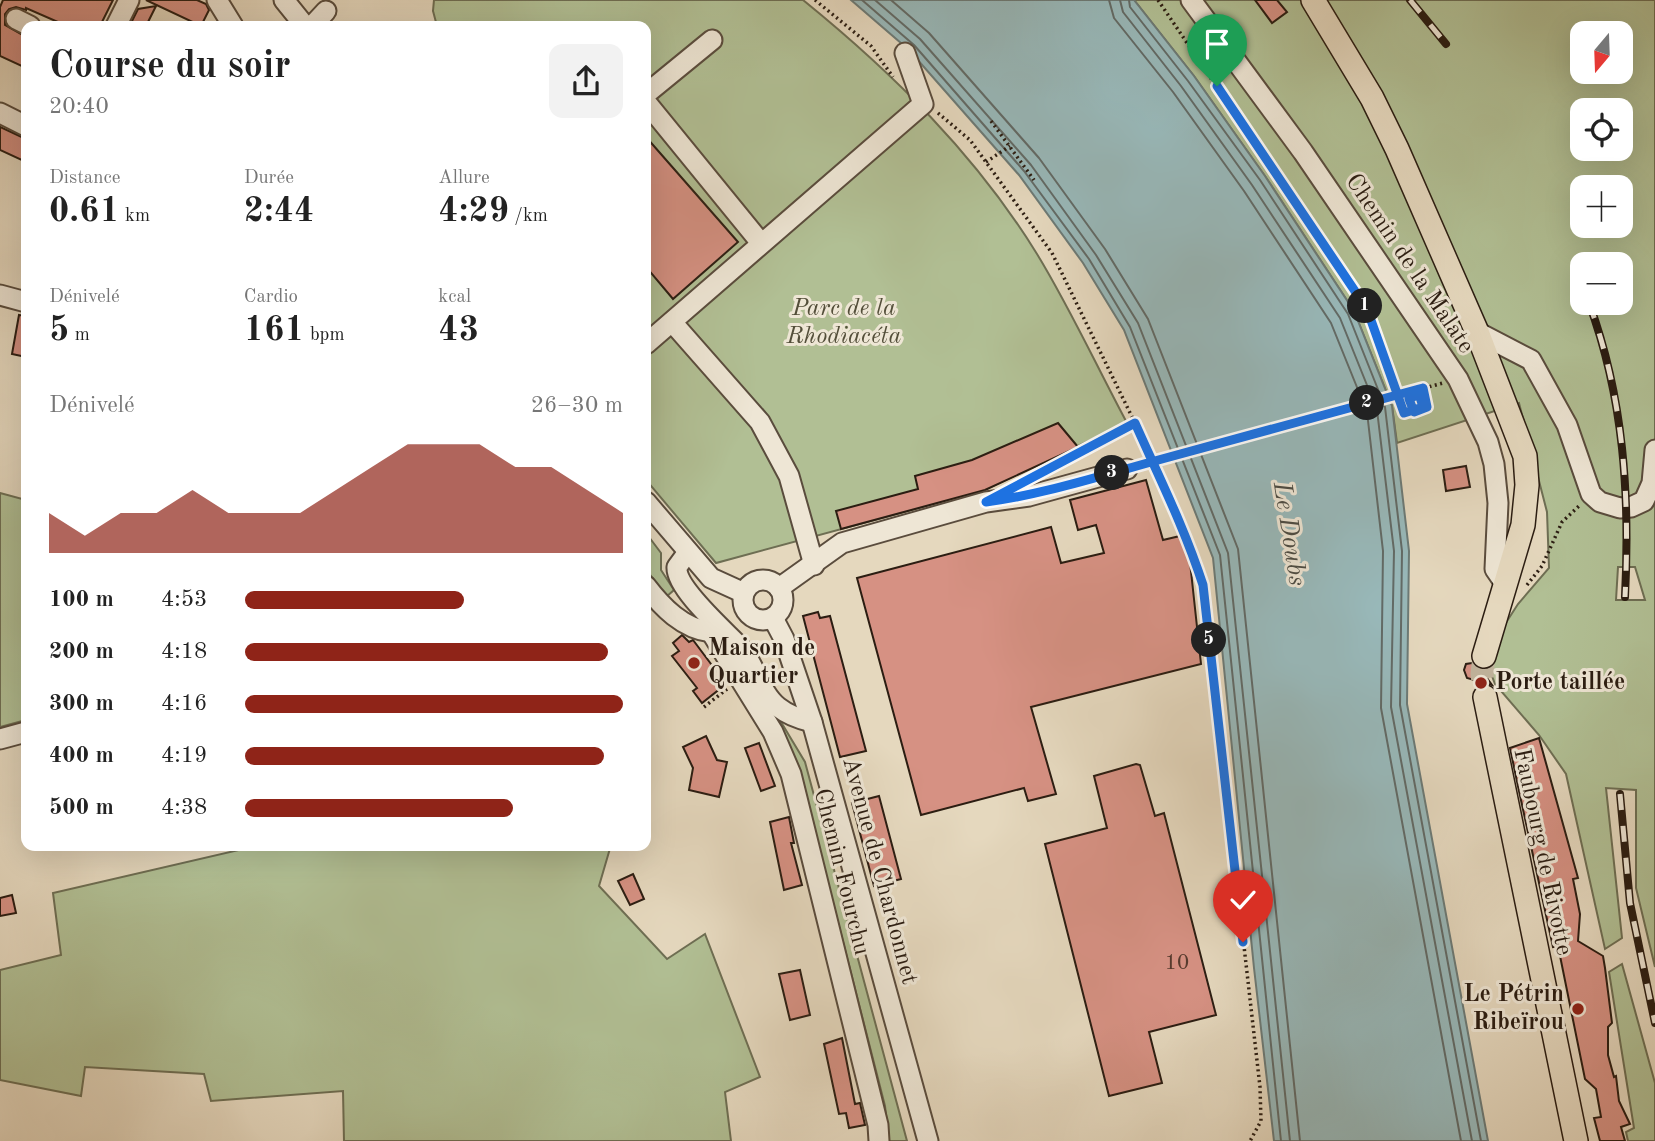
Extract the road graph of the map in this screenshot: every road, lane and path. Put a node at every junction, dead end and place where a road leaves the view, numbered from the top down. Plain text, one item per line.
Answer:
1 (129, 0) edge
2 (216, 0) edge
3 (284, 0) edge
4 (815, 0) edge
5 (1158, 0) edge
6 (1191, 0) edge
7 (1313, 0) edge
8 (326, 11) dead end
9 (118, 21) edge
10 (230, 21) edge
11 (301, 21) edge
12 (317, 21) edge
13 (712, 40) dead end
14 (905, 52) dead end
15 (899, 86) dead end
16 (651, 90) edge
17 (923, 104) junction
18 (651, 109) edge
19 (0, 113) edge
20 (992, 121) dead end
21 (21, 124) edge
22 (1010, 146) junction
23 (986, 162) junction
24 (1034, 180) dead end
25 (761, 243) junction
26 (0, 295) edge
27 (21, 301) edge
28 (672, 322) junction
29 (1477, 332) junction
30 (651, 340) edge
31 (1451, 381) junction
32 (1423, 388) junction
33 (1135, 423) junction
34 (1655, 450) edge
35 (1128, 469) joint
36 (1043, 472) dead end
37 (651, 508) edge
38 (1562, 522) dead end
39 (688, 552) junction
40 (814, 565) junction
41 (1516, 586) junction
42 (779, 588) junction
43 (651, 592) edge
44 (744, 593) junction
45 (773, 618) junction
46 (713, 629) junction
47 (1484, 656) tunnel mouth
48 (1485, 697) tunnel mouth
49 (714, 699) dead end
50 (704, 707) dead end
51 (812, 722) junction
52 (21, 733) edge
53 (0, 739) edge
54 (879, 1141) edge
55 (928, 1141) edge
56 (1250, 1141) edge
57 (1576, 1141) edge

1 - 9 street
2 - 10 street
3 - 11 street
4 - 15 path
5 - 32 path, bridge
6 - 31 street, Chemin de la Malate
7 - 29 main road
8 - 12 street
13 - 16 street
14 - 17 street
17 - 23 path
17 - 25 street
18 - 25 street
19 - 21 street
20 - 22 path
22 - 23 path
22 - 24 path
23 - 33 path
25 - 28 street
26 - 27 street
28 - 30 street
28 - 40 street
29 - 34 street
29 - 41 main road
31 - 32 path, bridge
31 - 41 street, Chemin de la Malate
32 - 35 path, bridge
33 - 36 path
33 - 56 path
35 - 40 street
37 - 39 street
38 - 41 path
39 - 44 street
39 - 46 street
40 - 42 street
41 - 47 main road
42 - 44 street
42 - 45 street
43 - 46 street
44 - 45 street
45 - 51 street, Avenue de Chardonnet
46 - 51 street
46 - 54 street, Chemin Fourchu
48 - 57 main road, Faubourg de Rivotte
49 - 50 path
51 - 55 street, Avenue de Chardonnet
52 - 53 street

